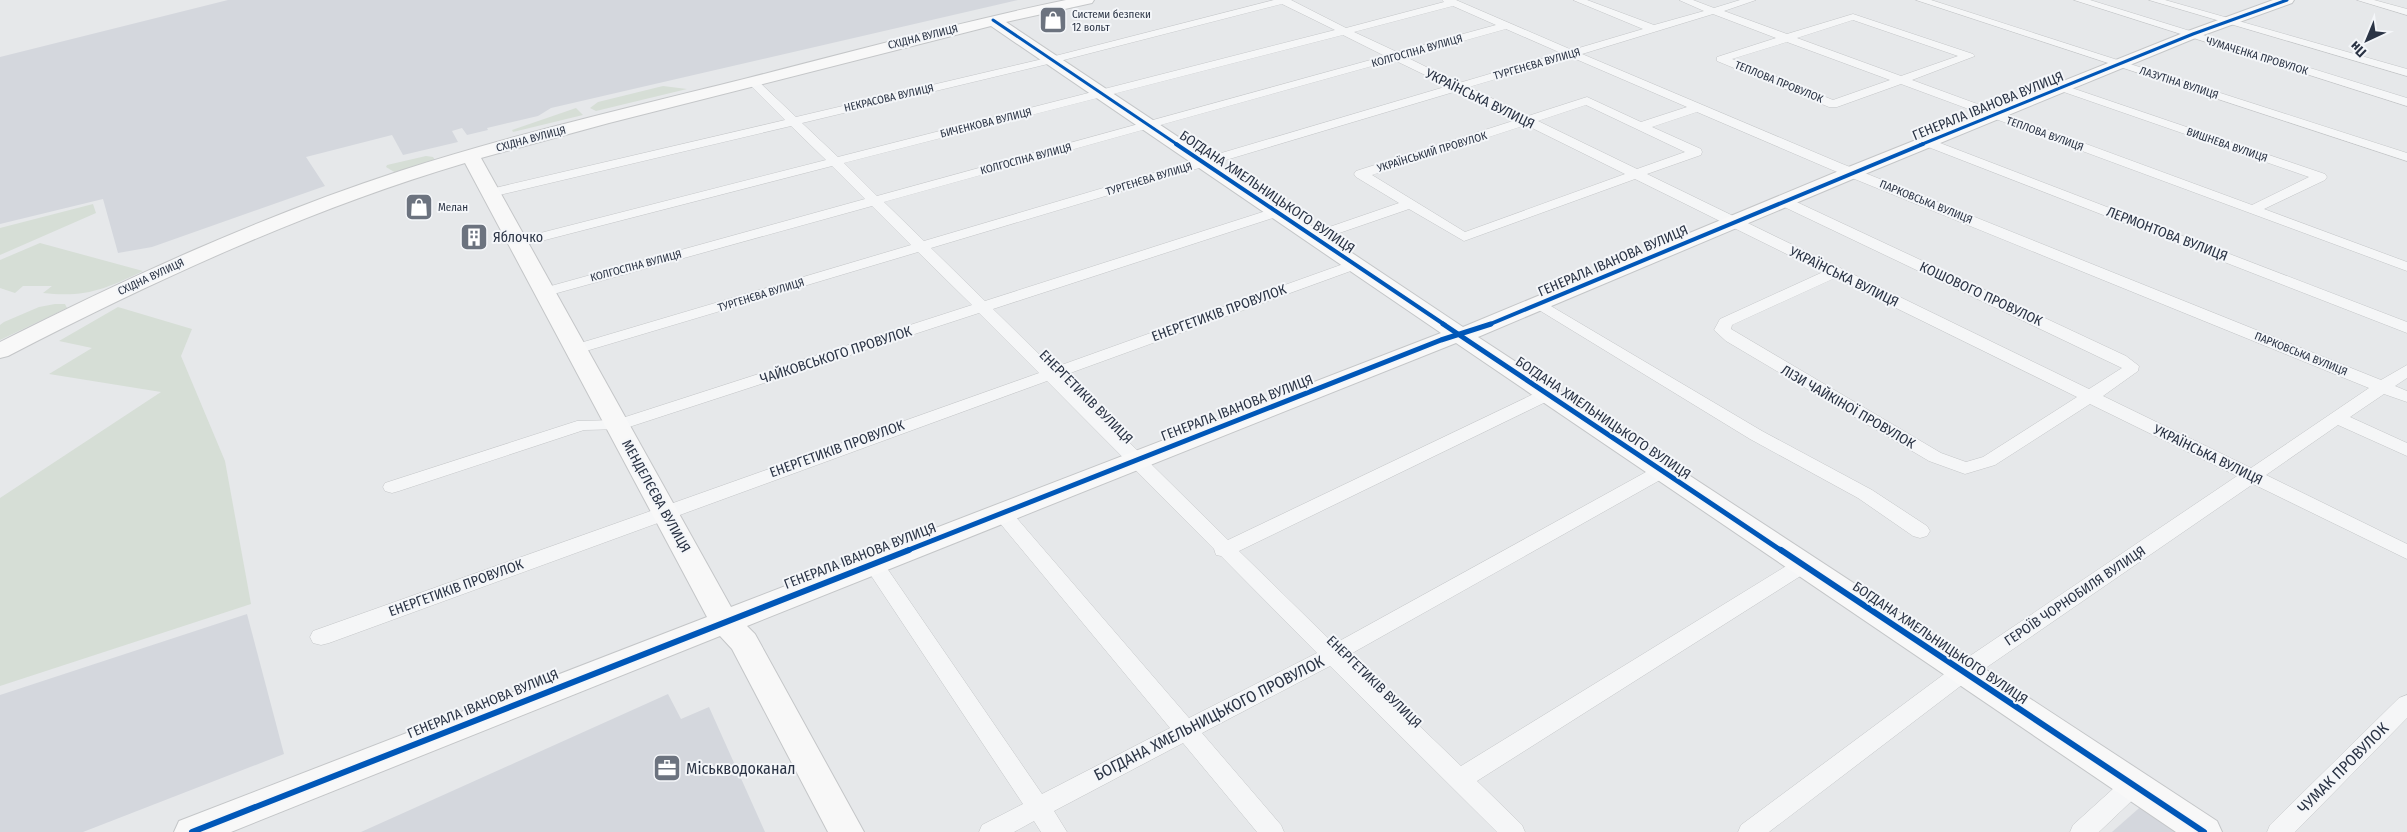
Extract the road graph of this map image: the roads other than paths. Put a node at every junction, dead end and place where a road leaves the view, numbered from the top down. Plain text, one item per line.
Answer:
1 (1087, 0) edge
2 (1283, 0) edge
3 (1578, 0) edge
4 (1684, 0) edge
5 (1751, 0) edge
6 (1921, 0) edge
7 (1948, 0) edge
8 (2079, 0) edge
9 (2154, 0) edge
10 (2287, 0) edge
11 (2362, 0) edge
12 (1451, 1) edge
13 (1935, 4) junction
14 (1715, 11) junction
15 (2407, 12) edge
16 (992, 20) junction
17 (2228, 21) junction
18 (1508, 26) junction
19 (1654, 29) junction
20 (1343, 30) junction
21 (2193, 34) junction
22 (1787, 38) junction
23 (1574, 53) junction
24 (1396, 58) junction
25 (1052, 60) junction
26 (2121, 64) junction
27 (2407, 73) edge
28 (1902, 80) junction
29 (752, 81) junction
30 (1458, 88) junction
31 (2062, 88) junction
32 (1101, 93) junction
33 (2407, 102) edge
34 (1700, 107) junction
35 (1994, 115) junction
36 (793, 121) junction
37 (1527, 122) junction
38 (1149, 125) junction
39 (1641, 126) junction
40 (1927, 142) junction
41 (471, 156) junction
42 (2407, 157) edge
43 (834, 162) junction
44 (1204, 163) junction
45 (1853, 172) junction
46 (1636, 175) junction
47 (491, 193) junction
48 (874, 200) junction
49 (1783, 201) junction
50 (1411, 204) junction
51 (2252, 210) junction
52 (1277, 212) junction
53 (1732, 222) junction
54 (1314, 237) junction
55 (518, 243) junction
56 (922, 247) junction
57 (1354, 265) junction
58 (2407, 267) edge
59 (1834, 272) junction
60 (545, 292) junction
61 (1539, 304) junction
62 (982, 308) junction
63 (2407, 328) edge
64 (1459, 335) junction
65 (576, 350) junction
66 (0, 351) edge
67 (2407, 370) edge
68 (1048, 374) junction
69 (2383, 387) junction
70 (1548, 394) junction
71 (2407, 396) edge
72 (2090, 398) junction
73 (2337, 418) junction
74 (617, 425) junction
75 (2407, 450) edge
76 (1134, 460) junction
77 (1662, 471) junction
78 (2252, 476) junction
79 (392, 487) dead end
80 (664, 512) junction
81 (1001, 512) junction
82 (1920, 531) dead end
83 (1224, 550) junction
84 (2407, 552) edge
85 (873, 563) junction
86 (1803, 565) junction
87 (724, 621) junction
88 (321, 637) dead end
89 (1330, 656) junction
90 (1964, 672) junction
91 (2407, 704) edge
92 (1185, 730) junction
93 (1459, 780) junction
94 (2133, 785) junction
95 (1038, 807) junction
96 (192, 832) edge
97 (846, 832) edge
98 (991, 832) edge
99 (1055, 832) edge
100 (1272, 832) edge
101 (1513, 832) edge
102 (1750, 832) edge
103 (2082, 832) edge
104 (2204, 832) edge
105 (2279, 832) edge

1 - 16 street, СХІДНА ВУЛИЦЯ
2 - 20 street, УКРАЇНСЬКА ВУЛИЦЯ
2 - 25 street, НЕКРАСОВА ВУЛИЦЯ
3 - 19 street
4 - 14 street, ТЕПЛОВА ВУЛИЦЯ
5 - 14 street, ТУРГЕНЄВА ВУЛИЦЯ
6 - 13 street, ЛАЗУТІНА ВУЛИЦЯ
7 - 13 street
8 - 21 street, ЧУМАЧЕНКА ПРОВУЛОК
9 - 17 street
10 - 17 street, ГЕНЕРАЛА ІВАНОВА ВУЛИЦЯ
11 - 15 street
12 - 18 street, ПАРКОВСЬКА ВУЛИЦЯ
12 - 20 street, БИЧЕНКОВА ВУЛИЦЯ
13 - 26 street, ЛАЗУТІНА ВУЛИЦЯ
14 - 19 street, ТУРГЕНЄВА ВУЛИЦЯ
14 - 22 street, ТЕПЛОВА ВУЛИЦЯ
16 - 25 street, БОГДАНА ХМЕЛЬНИЦЬКОГО ВУЛИЦЯ
16 - 29 street, СХІДНА ВУЛИЦЯ
17 - 21 street, ГЕНЕРАЛА ІВАНОВА ВУЛИЦЯ
17 - 27 street
18 - 23 street, ПАРКОВСЬКА ВУЛИЦЯ
18 - 24 street, КОЛГОСПНА ВУЛИЦЯ
19 - 23 street, ТУРГЕНЄВА ВУЛИЦЯ
20 - 24 street, УКРАЇНСЬКА ВУЛИЦЯ
20 - 32 street, БИЧЕНКОВА ВУЛИЦЯ
21 - 26 street, ГЕНЕРАЛА ІВАНОВА ВУЛИЦЯ
21 - 33 street, ЧУМАЧЕНКА ПРОВУЛОК
22 - 28 street, ТЕПЛОВА ВУЛИЦЯ
22 - 28 street, ТЕПЛОВА ПРОВУЛОК
22 - 28 street, ТЕПЛОВА ПРОВУЛОК
23 - 30 street, ТУРГЕНЄВА ВУЛИЦЯ
23 - 34 street, ПАРКОВСЬКА ВУЛИЦЯ
24 - 30 street, УКРАЇНСЬКА ВУЛИЦЯ
24 - 38 street, КОЛГОСПНА ВУЛИЦЯ
25 - 32 street, БОГДАНА ХМЕЛЬНИЦЬКОГО ВУЛИЦЯ
25 - 36 street, НЕКРАСОВА ВУЛИЦЯ
26 - 31 street, ГЕНЕРАЛА ІВАНОВА ВУЛИЦЯ
26 - 42 street, ЛАЗУТІНА ВУЛИЦЯ
28 - 35 street, ТЕПЛОВА ВУЛИЦЯ
29 - 36 street, ЕНЕРГЕТИКІВ ВУЛИЦЯ
29 - 41 street, СХІДНА ВУЛИЦЯ
30 - 37 street, УКРАЇНСЬКА ВУЛИЦЯ
30 - 44 street, ТУРГЕНЄВА ВУЛИЦЯ
31 - 35 street, ГЕНЕРАЛА ІВАНОВА ВУЛИЦЯ
31 - 51 street, ВИШНЕВА ВУЛИЦЯ
32 - 38 street, БОГДАНА ХМЕЛЬНИЦЬКОГО ВУЛИЦЯ
32 - 43 street, БИЧЕНКОВА ВУЛИЦЯ
34 - 39 street
34 - 45 street, ПАРКОВСЬКА ВУЛИЦЯ
35 - 40 street, ГЕНЕРАЛА ІВАНОВА ВУЛИЦЯ
35 - 51 street, ТЕПЛОВА ВУЛИЦЯ
36 - 43 street, ЕНЕРГЕТИКІВ ВУЛИЦЯ
36 - 47 street, НЕКРАСОВА ВУЛИЦЯ
37 - 39 street, УКРАЇНСЬКИЙ ПРОВУЛОК
37 - 46 street, УКРАЇНСЬКА ВУЛИЦЯ
37 - 50 street, УКРАЇНСЬКИЙ ПРОВУЛОК
38 - 44 street, БОГДАНА ХМЕЛЬНИЦЬКОГО ВУЛИЦЯ
38 - 48 street, КОЛГОСПНА ВУЛИЦЯ
39 - 46 street, УКРАЇНСЬКИЙ ПРОВУЛОК
40 - 45 street, ГЕНЕРАЛА ІВАНОВА ВУЛИЦЯ
40 - 63 street, ЛЕРМОНТОВА ВУЛИЦЯ
41 - 47 street, МЕНДЕЛЄЄВА ВУЛИЦЯ
41 - 66 street, СХІДНА ВУЛИЦЯ
43 - 48 street, ЕНЕРГЕТИКІВ ВУЛИЦЯ
43 - 55 street, БИЧЕНКОВА ВУЛИЦЯ
44 - 52 street, БОГДАНА ХМЕЛЬНИЦЬКОГО ВУЛИЦЯ
44 - 56 street, ТУРГЕНЄВА ВУЛИЦЯ
45 - 49 street, ГЕНЕРАЛА ІВАНОВА ВУЛИЦЯ
45 - 69 street, ПАРКОВСЬКА ВУЛИЦЯ
46 - 50 street, УКРАЇНСЬКИЙ ПРОВУЛОК
46 - 53 street, УКРАЇНСЬКА ВУЛИЦЯ
47 - 55 street, МЕНДЕЛЄЄВА ВУЛИЦЯ
48 - 56 street, ЕНЕРГЕТИКІВ ВУЛИЦЯ
48 - 60 street, КОЛГОСПНА ВУЛИЦЯ
49 - 53 street, ГЕНЕРАЛА ІВАНОВА ВУЛИЦЯ
49 - 72 street, КОШОВОГО ПРОВУЛОК
50 - 54 street
51 - 58 street, ТЕПЛОВА ВУЛИЦЯ
52 - 54 street, БОГДАНА ХМЕЛЬНИЦЬКОГО ВУЛИЦЯ
52 - 62 street, ЧАЙКОВСЬКОГО ПРОВУЛОК
53 - 59 street, УКРАЇНСЬКА ВУЛИЦЯ
53 - 61 street, ГЕНЕРАЛА ІВАНОВА ВУЛИЦЯ
54 - 57 street, БОГДАНА ХМЕЛЬНИЦЬКОГО ВУЛИЦЯ
55 - 60 street, МЕНДЕЛЄЄВА ВУЛИЦЯ
56 - 62 street, ЕНЕРГЕТИКІВ ВУЛИЦЯ
56 - 65 street, ТУРГЕНЄВА ВУЛИЦЯ
57 - 64 street, БОГДАНА ХМЕЛЬНИЦЬКОГО ВУЛИЦЯ
57 - 68 street, ЕНЕРГЕТИКІВ ПРОВУЛОК
59 - 72 street, УКРАЇНСЬКА ВУЛИЦЯ
59 - 72 street, ЛІЗИ ЧАЙКІНОЇ ПРОВУЛОК
60 - 65 street, МЕНДЕЛЄЄВА ВУЛИЦЯ
61 - 64 street, ГЕНЕРАЛА ІВАНОВА ВУЛИЦЯ
61 - 82 street
62 - 68 street, ЕНЕРГЕТИКІВ ВУЛИЦЯ
62 - 74 street, ЧАЙКОВСЬКОГО ПРОВУЛОК
64 - 70 street, БОГДАНА ХМЕЛЬНИЦЬКОГО ВУЛИЦЯ
64 - 76 street, ГЕНЕРАЛА ІВАНОВА ВУЛИЦЯ
65 - 74 street, МЕНДЕЛЄЄВА ВУЛИЦЯ
67 - 69 street, ГЕРОЇВ ЧОРНОБИЛЯ ВУЛИЦЯ
68 - 76 street, ЕНЕРГЕТИКІВ ВУЛИЦЯ
68 - 80 street, ЕНЕРГЕТИКІВ ПРОВУЛОК
69 - 71 street, ПАРКОВСЬКА ВУЛИЦЯ
69 - 73 street, ГЕРОЇВ ЧОРНОБИЛЯ ВУЛИЦЯ
70 - 77 street, БОГДАНА ХМЕЛЬНИЦЬКОГО ВУЛИЦЯ
70 - 83 street
72 - 78 street, УКРАЇНСЬКА ВУЛИЦЯ
73 - 75 street
73 - 78 street, ГЕРОЇВ ЧОРНОБИЛЯ ВУЛИЦЯ
74 - 79 street, ЧАЙКОВСЬКОГО ПРОВУЛОК
74 - 80 street, МЕНДЕЛЄЄВА ВУЛИЦЯ
76 - 81 street, ГЕНЕРАЛА ІВАНОВА ВУЛИЦЯ
76 - 83 street, ЕНЕРГЕТИКІВ ВУЛИЦЯ
77 - 86 street, БОГДАНА ХМЕЛЬНИЦЬКОГО ВУЛИЦЯ
77 - 89 street, БОГДАНА ХМЕЛЬНИЦЬКОГО ПРОВУЛОК
78 - 84 street, УКРАЇНСЬКА ВУЛИЦЯ
78 - 90 street, ГЕРОЇВ ЧОРНОБИЛЯ ВУЛИЦЯ
80 - 87 street, МЕНДЕЛЄЄВА ВУЛИЦЯ
80 - 88 street, ЕНЕРГЕТИКІВ ПРОВУЛОК
81 - 85 street, ГЕНЕРАЛА ІВАНОВА ВУЛИЦЯ
81 - 92 street
83 - 89 street, ЕНЕРГЕТИКІВ ВУЛИЦЯ
85 - 87 street, ГЕНЕРАЛА ІВАНОВА ВУЛИЦЯ
85 - 95 street
86 - 90 street, БОГДАНА ХМЕЛЬНИЦЬКОГО ВУЛИЦЯ
86 - 93 street
87 - 96 street, ГЕНЕРАЛА ІВАНОВА ВУЛИЦЯ
87 - 97 street, МЕНДЕЛЄЄВА ВУЛИЦЯ
89 - 92 street, БОГДАНА ХМЕЛЬНИЦЬКОГО ПРОВУЛОК
89 - 93 street, ЕНЕРГЕТИКІВ ВУЛИЦЯ
90 - 94 street, БОГДАНА ХМЕЛЬНИЦЬКОГО ВУЛИЦЯ
90 - 102 street, ГЕРОЇВ ЧОРНОБИЛЯ ВУЛИЦЯ
91 - 105 street, ЧУМАК ПРОВУЛОК
92 - 95 street, БОГДАНА ХМЕЛЬНИЦЬКОГО ПРОВУЛОК
92 - 100 street
93 - 101 street, ЕНЕРГЕТИКІВ ВУЛИЦЯ
94 - 103 street
94 - 104 street, БОГДАНА ХМЕЛЬНИЦЬКОГО ВУЛИЦЯ
95 - 98 street, БОГДАНА ХМЕЛЬНИЦЬКОГО ПРОВУЛОК
95 - 99 street

